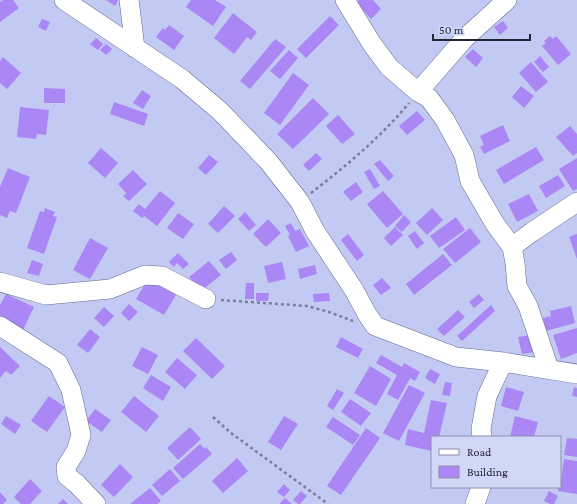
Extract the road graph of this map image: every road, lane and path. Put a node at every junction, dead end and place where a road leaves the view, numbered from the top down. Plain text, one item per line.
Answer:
1 (64, 0) edge
2 (129, 0) edge
3 (344, 0) edge
4 (508, 0) edge
5 (135, 48) junction
6 (418, 92) junction
7 (300, 202) junction
8 (577, 202) edge
9 (512, 247) junction
10 (0, 282) edge
11 (206, 299) joint
12 (0, 326) edge
13 (375, 326) junction
14 (503, 362) junction
15 (549, 369) junction
16 (577, 374) edge
17 (213, 417) dead end
18 (482, 436) edge
19 (481, 488) edge
20 (96, 504) edge
21 (328, 504) edge
22 (475, 504) edge

1 - 5 street
2 - 5 street
3 - 6 street
4 - 6 street
5 - 7 street
6 - 7 path
6 - 9 street
7 - 13 street
8 - 9 street
9 - 15 street
10 - 11 street
11 - 13 path
12 - 20 street
13 - 14 street
14 - 15 street
14 - 18 street
15 - 16 street
17 - 21 path
19 - 22 street

